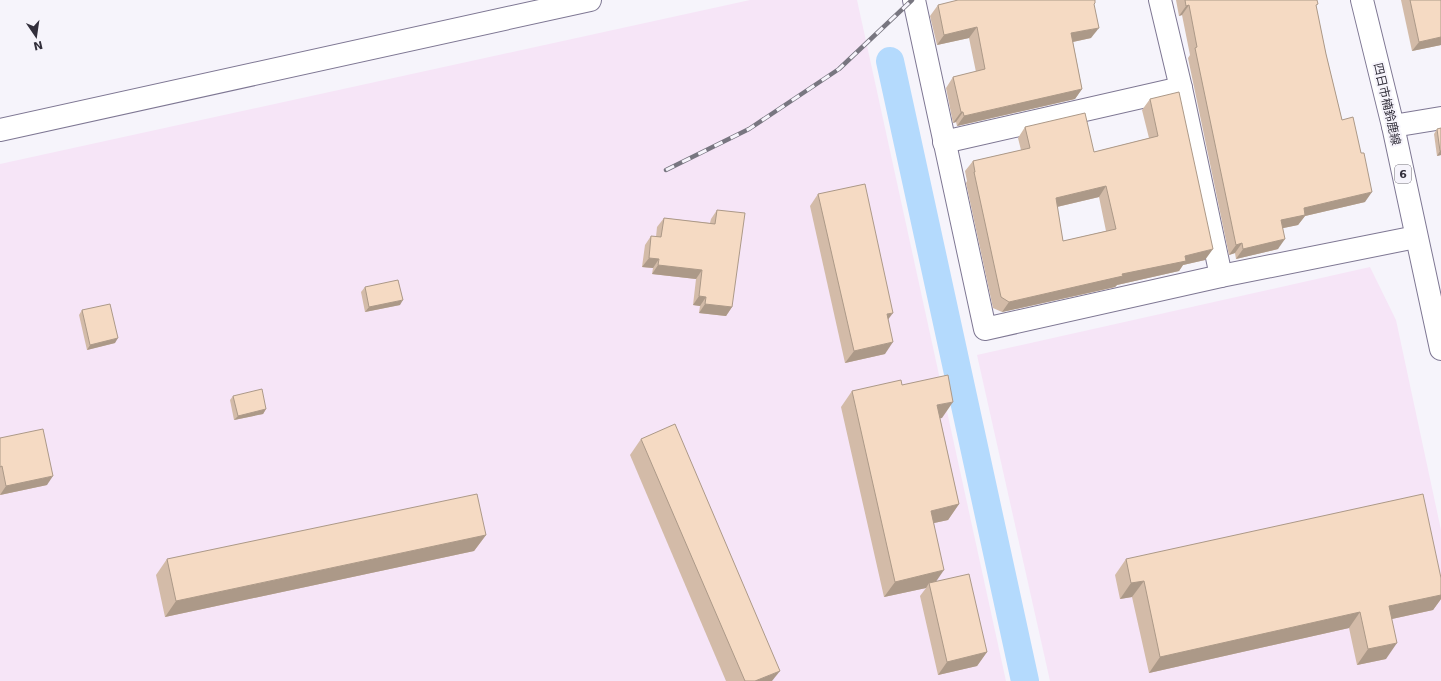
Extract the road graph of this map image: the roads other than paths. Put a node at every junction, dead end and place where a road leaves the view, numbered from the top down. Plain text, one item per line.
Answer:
1 (590, 0) edge
2 (914, 0) edge
3 (1160, 0) edge
4 (1362, 0) edge
5 (1181, 88) junction
6 (1441, 118) edge
7 (1392, 126) junction
8 (0, 130) edge
9 (944, 142) junction
10 (1416, 237) junction
11 (1221, 276) junction
12 (1441, 349) edge

1 - 8 street
2 - 9 street
3 - 5 street
4 - 7 street, 四日市楠鈴鹿線 / 6
5 - 9 street
5 - 11 street
6 - 7 street
7 - 10 street, 四日市楠鈴鹿線 / 6
9 - 11 street
10 - 11 street
10 - 12 street, 四日市楠鈴鹿線 / 6

